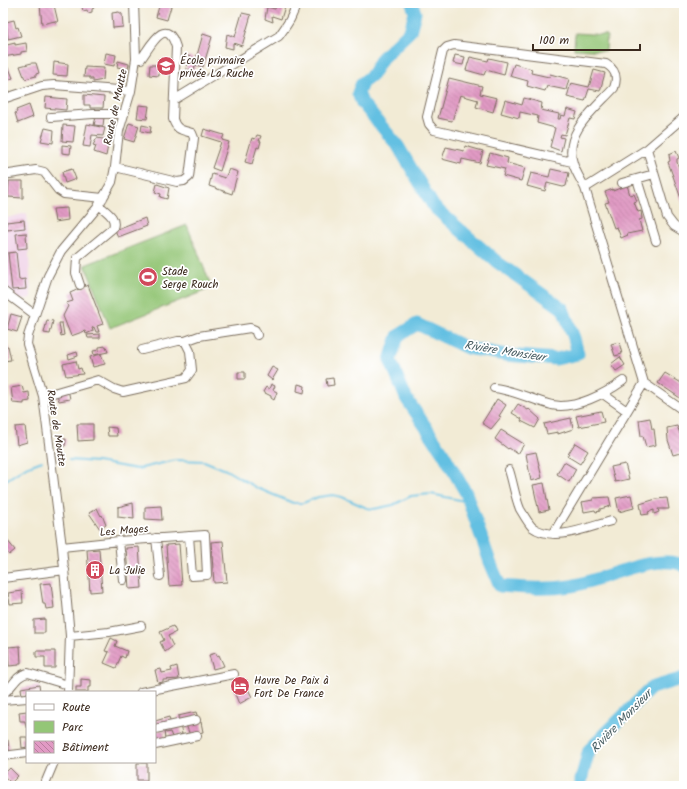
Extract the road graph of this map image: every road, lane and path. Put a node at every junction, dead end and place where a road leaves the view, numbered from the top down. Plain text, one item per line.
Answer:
1 (134, 3) edge
2 (296, 3) edge
3 (136, 59) junction
4 (131, 91) junction
5 (3, 99) edge
6 (174, 100) junction
7 (124, 114) junction
8 (684, 117) edge
9 (51, 118) dead end
10 (647, 149) junction
11 (572, 162) junction
12 (115, 167) junction
13 (654, 174) junction
14 (3, 175) edge
15 (637, 179) junction
16 (622, 183) dead end
17 (585, 188) junction
18 (103, 198) junction
19 (99, 206) junction
20 (684, 232) edge
21 (656, 241) dead end
22 (80, 285) dead end
23 (3, 291) edge
24 (34, 314) junction
25 (257, 335) dead end
26 (185, 341) junction
27 (142, 350) dead end
28 (623, 381) dead end
29 (644, 383) junction
30 (494, 388) dead end
31 (603, 394) junction
32 (42, 396) junction
33 (684, 411) edge
34 (627, 412) junction
35 (509, 470) dead end
36 (611, 521) dead end
37 (553, 534) junction
38 (189, 536) junction
39 (156, 538) junction
40 (119, 541) junction
41 (62, 548) junction
42 (65, 570) junction
43 (160, 576) dead end
44 (3, 578) edge
45 (123, 580) dead end
46 (141, 626) dead end
47 (70, 636) junction
48 (234, 674) dead end
49 (68, 689) edge
50 (146, 691) edge
51 (3, 694) edge
52 (26, 698) edge
53 (3, 700) edge
54 (196, 720) dead end
55 (156, 729) edge
56 (196, 736) dead end
57 (156, 745) edge
58 (26, 753) edge
59 (3, 756) edge
60 (54, 763) edge
61 (44, 786) edge

1 - 3 street, Route de Moutte
2 - 6 street
3 - 4 street, Route de Moutte
3 - 6 street
4 - 5 street
4 - 7 street, Route de Moutte
6 - 12 street
7 - 9 street
7 - 12 street, Route de Moutte
8 - 10 street
10 - 13 street
10 - 17 street
11 - 11 street
11 - 17 street
12 - 18 street, Route de Moutte
13 - 15 street
13 - 20 street
14 - 18 street
15 - 16 street
15 - 21 street
17 - 29 street
18 - 19 street, Route de Moutte
19 - 22 street
19 - 24 street, Route de Moutte
23 - 24 street
24 - 32 street, Route de Moutte
25 - 26 street
26 - 27 street
26 - 32 street
28 - 31 street
29 - 33 street
29 - 34 street
30 - 31 street
31 - 34 street
32 - 41 street, Route de Moutte
34 - 37 street
35 - 37 street
36 - 37 street
38 - 38 street, Les Mages
38 - 39 street, Les Mages
39 - 40 street, Les Mages
39 - 43 street
40 - 41 street, Les Mages
40 - 45 street
41 - 42 street, Route de Moutte
42 - 44 street
42 - 47 street, Route de Moutte
46 - 47 street
47 - 49 street, Route de Moutte
48 - 50 street
49 - 51 street
52 - 53 street
54 - 55 street
56 - 57 street
58 - 59 street
60 - 61 street

